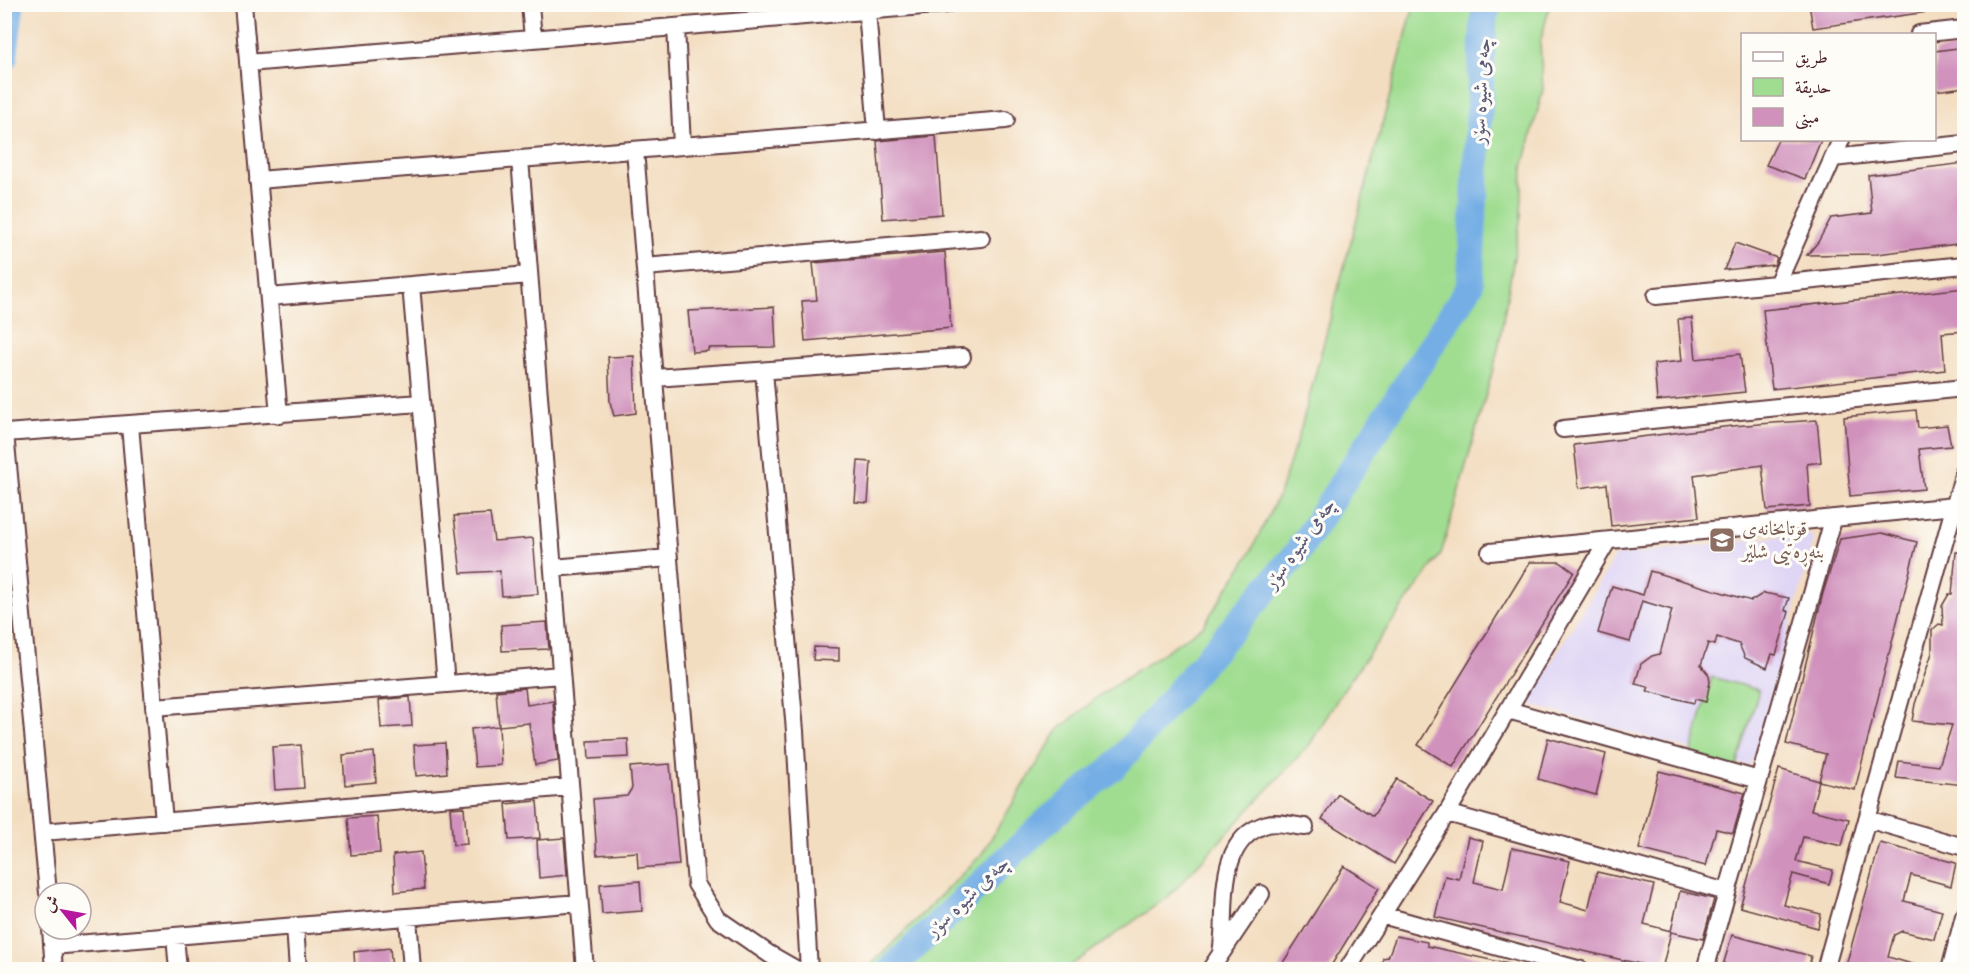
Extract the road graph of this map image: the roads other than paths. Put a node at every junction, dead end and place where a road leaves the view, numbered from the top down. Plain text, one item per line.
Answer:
1 (243, 4) edge
2 (530, 4) edge
3 (947, 4) edge
4 (942, 5) edge
5 (867, 11) junction
6 (676, 27) junction
7 (1965, 29) edge
8 (1928, 33) edge
9 (533, 39) junction
10 (248, 63) junction
11 (1006, 120) dead end
12 (877, 130) junction
13 (1841, 141) edge
14 (1965, 144) edge
15 (682, 146) junction
16 (635, 150) junction
17 (1833, 158) junction
18 (520, 159) junction
19 (258, 180) junction
20 (981, 238) dead end
21 (1965, 265) edge
22 (645, 267) junction
23 (529, 275) junction
24 (1777, 284) junction
25 (411, 285) junction
26 (1656, 296) dead end
27 (269, 297) junction
28 (962, 357) dead end
29 (764, 370) junction
30 (654, 378) junction
31 (1965, 388) edge
32 (421, 403) junction
33 (279, 415) junction
34 (130, 425) junction
35 (1563, 429) dead end
36 (1965, 472) edge
37 (1955, 506) junction
38 (1833, 520) junction
39 (1607, 542) junction
40 (1490, 552) dead end
41 (669, 558) junction
42 (553, 568) junction
43 (561, 675) junction
44 (446, 684) junction
45 (154, 707) junction
46 (1508, 710) junction
47 (1759, 780) junction
48 (570, 787) junction
49 (1447, 813) junction
50 (1867, 819) junction
51 (164, 822) junction
52 (1305, 827) dead end
53 (43, 832) junction
54 (1965, 847) edge
55 (47, 881) edge
56 (1727, 892) junction
57 (1261, 894) dead end
58 (579, 903) junction
59 (1382, 915) junction
60 (1965, 916) edge
61 (408, 917) junction
62 (295, 926) junction
63 (176, 936) junction
64 (52, 941) edge
65 (52, 946) junction
66 (1221, 953) junction
67 (54, 969) edge
68 (178, 969) edge
69 (298, 969) edge
70 (412, 969) edge
71 (585, 969) edge
72 (797, 969) edge
73 (809, 969) edge
74 (1210, 969) edge
75 (1347, 969) edge
76 (1581, 969) edge
77 (1705, 969) edge
78 (1825, 969) edge
79 (1950, 969) edge

1 - 10 street
2 - 9 street
3 - 4 street
4 - 5 street
5 - 6 street
5 - 12 street
6 - 9 street
6 - 15 street
7 - 8 street
9 - 10 street
10 - 19 street
11 - 12 street
12 - 15 street
13 - 17 street
14 - 17 street
15 - 16 street
16 - 18 street
16 - 22 street
17 - 24 street
18 - 19 street
18 - 23 street
19 - 27 street
20 - 22 street
21 - 24 street
22 - 30 street
23 - 25 street
23 - 42 street
24 - 26 street
25 - 27 street
25 - 32 street
27 - 33 street
28 - 29 street
29 - 30 street
29 - 73 street
30 - 41 street
31 - 35 street
32 - 33 street
32 - 44 street
33 - 34 street
34 - 45 street
34 - 53 street
36 - 37 street
37 - 38 street
37 - 50 street
38 - 39 street
38 - 47 street
39 - 40 street
39 - 46 street
41 - 42 street
41 - 72 street
42 - 43 street
43 - 44 street
43 - 48 street
44 - 45 street
45 - 51 street
46 - 47 street
46 - 49 street
47 - 56 street
48 - 51 street
48 - 58 street
49 - 56 street
49 - 59 street
50 - 54 street
50 - 78 street
51 - 53 street
52 - 66 street
53 - 55 street
56 - 77 street
57 - 66 street
58 - 61 street
58 - 71 street
59 - 75 street
59 - 76 street
60 - 79 street
61 - 62 street
61 - 70 street
62 - 63 street
62 - 69 street
63 - 65 street
63 - 68 street
64 - 65 street
65 - 67 street
66 - 74 street

